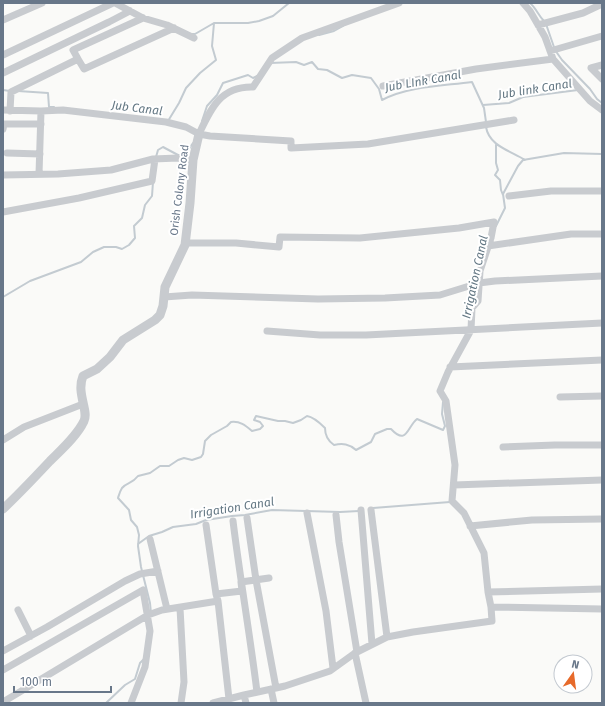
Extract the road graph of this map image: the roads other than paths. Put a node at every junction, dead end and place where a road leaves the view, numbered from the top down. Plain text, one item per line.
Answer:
1 (42, 3) edge
2 (114, 3) edge
3 (132, 3) edge
4 (399, 3) edge
5 (523, 3) edge
6 (602, 4) edge
7 (131, 12) junction
8 (143, 18) junction
9 (3, 20) edge
10 (538, 25) junction
11 (174, 28) junction
12 (602, 36) edge
13 (194, 38) dead end
14 (3, 55) edge
15 (551, 55) junction
16 (78, 59) junction
17 (602, 65) edge
18 (3, 73) edge
19 (602, 79) edge
20 (383, 86) dead end
21 (3, 94) edge
22 (11, 95) junction
23 (7, 110) edge
24 (602, 110) edge
25 (41, 111) junction
26 (514, 120) dead end
27 (41, 124) junction
28 (3, 129) edge
29 (199, 134) junction
30 (7, 153) dead end
31 (40, 154) junction
32 (155, 159) junction
33 (193, 160) junction
34 (39, 174) junction
35 (3, 175) edge
36 (602, 191) edge
37 (509, 196) dead end
38 (3, 212) edge
39 (602, 234) edge
40 (186, 242) junction
41 (488, 246) junction
42 (602, 276) edge
43 (479, 283) junction
44 (164, 297) junction
45 (602, 323) edge
46 (471, 330) junction
47 (267, 331) dead end
48 (602, 360) edge
49 (450, 367) junction
50 (560, 396) dead end
51 (602, 396) edge
52 (83, 404) junction
53 (3, 440) edge
54 (602, 445) edge
55 (503, 447) dead end
56 (602, 480) edge
57 (454, 485) junction
58 (5, 506) edge
59 (361, 510) dead end
60 (371, 510) dead end
61 (307, 513) dead end
62 (336, 515) dead end
63 (247, 518) dead end
64 (602, 519) edge
65 (233, 521) dead end
66 (206, 525) dead end
67 (470, 526) junction
68 (150, 539) dead end
69 (158, 571) junction
70 (269, 578) dead end
71 (256, 580) junction
72 (241, 582) junction
73 (602, 589) edge
74 (488, 592) junction
75 (217, 597) junction
76 (180, 608) junction
77 (491, 608) junction
78 (167, 609) junction
79 (602, 609) edge
80 (18, 610) dead end
81 (151, 614) junction
82 (31, 636) junction
83 (386, 637) junction
84 (372, 644) junction
85 (3, 651) edge
86 (356, 652) junction
87 (333, 668) junction
88 (3, 670) edge
89 (274, 688) junction
90 (257, 692) junction
91 (244, 695) junction
92 (229, 699) junction
93 (3, 702) edge
94 (131, 703) edge
95 (181, 703) edge
96 (214, 703) edge
97 (246, 703) edge
98 (274, 703) edge
99 (366, 703) edge

1 - 9 street
2 - 7 street
2 - 14 street
3 - 7 street
4 - 29 street
5 - 10 street
6 - 10 street
7 - 8 street
7 - 18 street
8 - 11 street
8 - 16 street
10 - 15 street
11 - 13 street
11 - 16 street
12 - 15 street
15 - 20 street
15 - 24 street
16 - 22 street
17 - 19 street
21 - 22 street
22 - 23 street
23 - 25 street
25 - 27 street
25 - 29 street
26 - 29 street
27 - 28 street
27 - 31 street
29 - 33 street, Orish Colony Road
30 - 31 street
31 - 34 street
32 - 33 street
32 - 34 street
32 - 38 street
33 - 40 street, Orish Colony Road
34 - 35 street
36 - 37 street
39 - 41 street
40 - 41 street
40 - 44 street, Orish Colony Road
41 - 43 street
42 - 43 street
43 - 44 street
43 - 46 street
44 - 52 street, Orish Colony Road
45 - 46 street
46 - 47 street
46 - 49 street
48 - 49 street
49 - 57 street
50 - 51 street
52 - 53 street
52 - 58 street, Orish Colony Road
54 - 55 street
56 - 57 street
57 - 67 street
59 - 84 street
60 - 83 street
61 - 87 street
62 - 86 street
63 - 71 street
64 - 67 street
65 - 72 street
66 - 75 street
67 - 74 street
68 - 69 street
69 - 78 street
69 - 82 street
70 - 71 street
71 - 72 street
71 - 89 street
72 - 75 street
72 - 90 street
73 - 74 street
74 - 77 street
75 - 76 street
75 - 92 street
76 - 78 street
76 - 95 street
77 - 79 street
77 - 83 street
78 - 81 street
80 - 82 street
81 - 88 street
81 - 93 street
81 - 94 street
82 - 85 street
83 - 84 street
84 - 86 street
86 - 87 street
86 - 99 street
87 - 89 street
89 - 90 street
89 - 98 street
90 - 91 street
91 - 92 street
91 - 97 street
92 - 96 street

